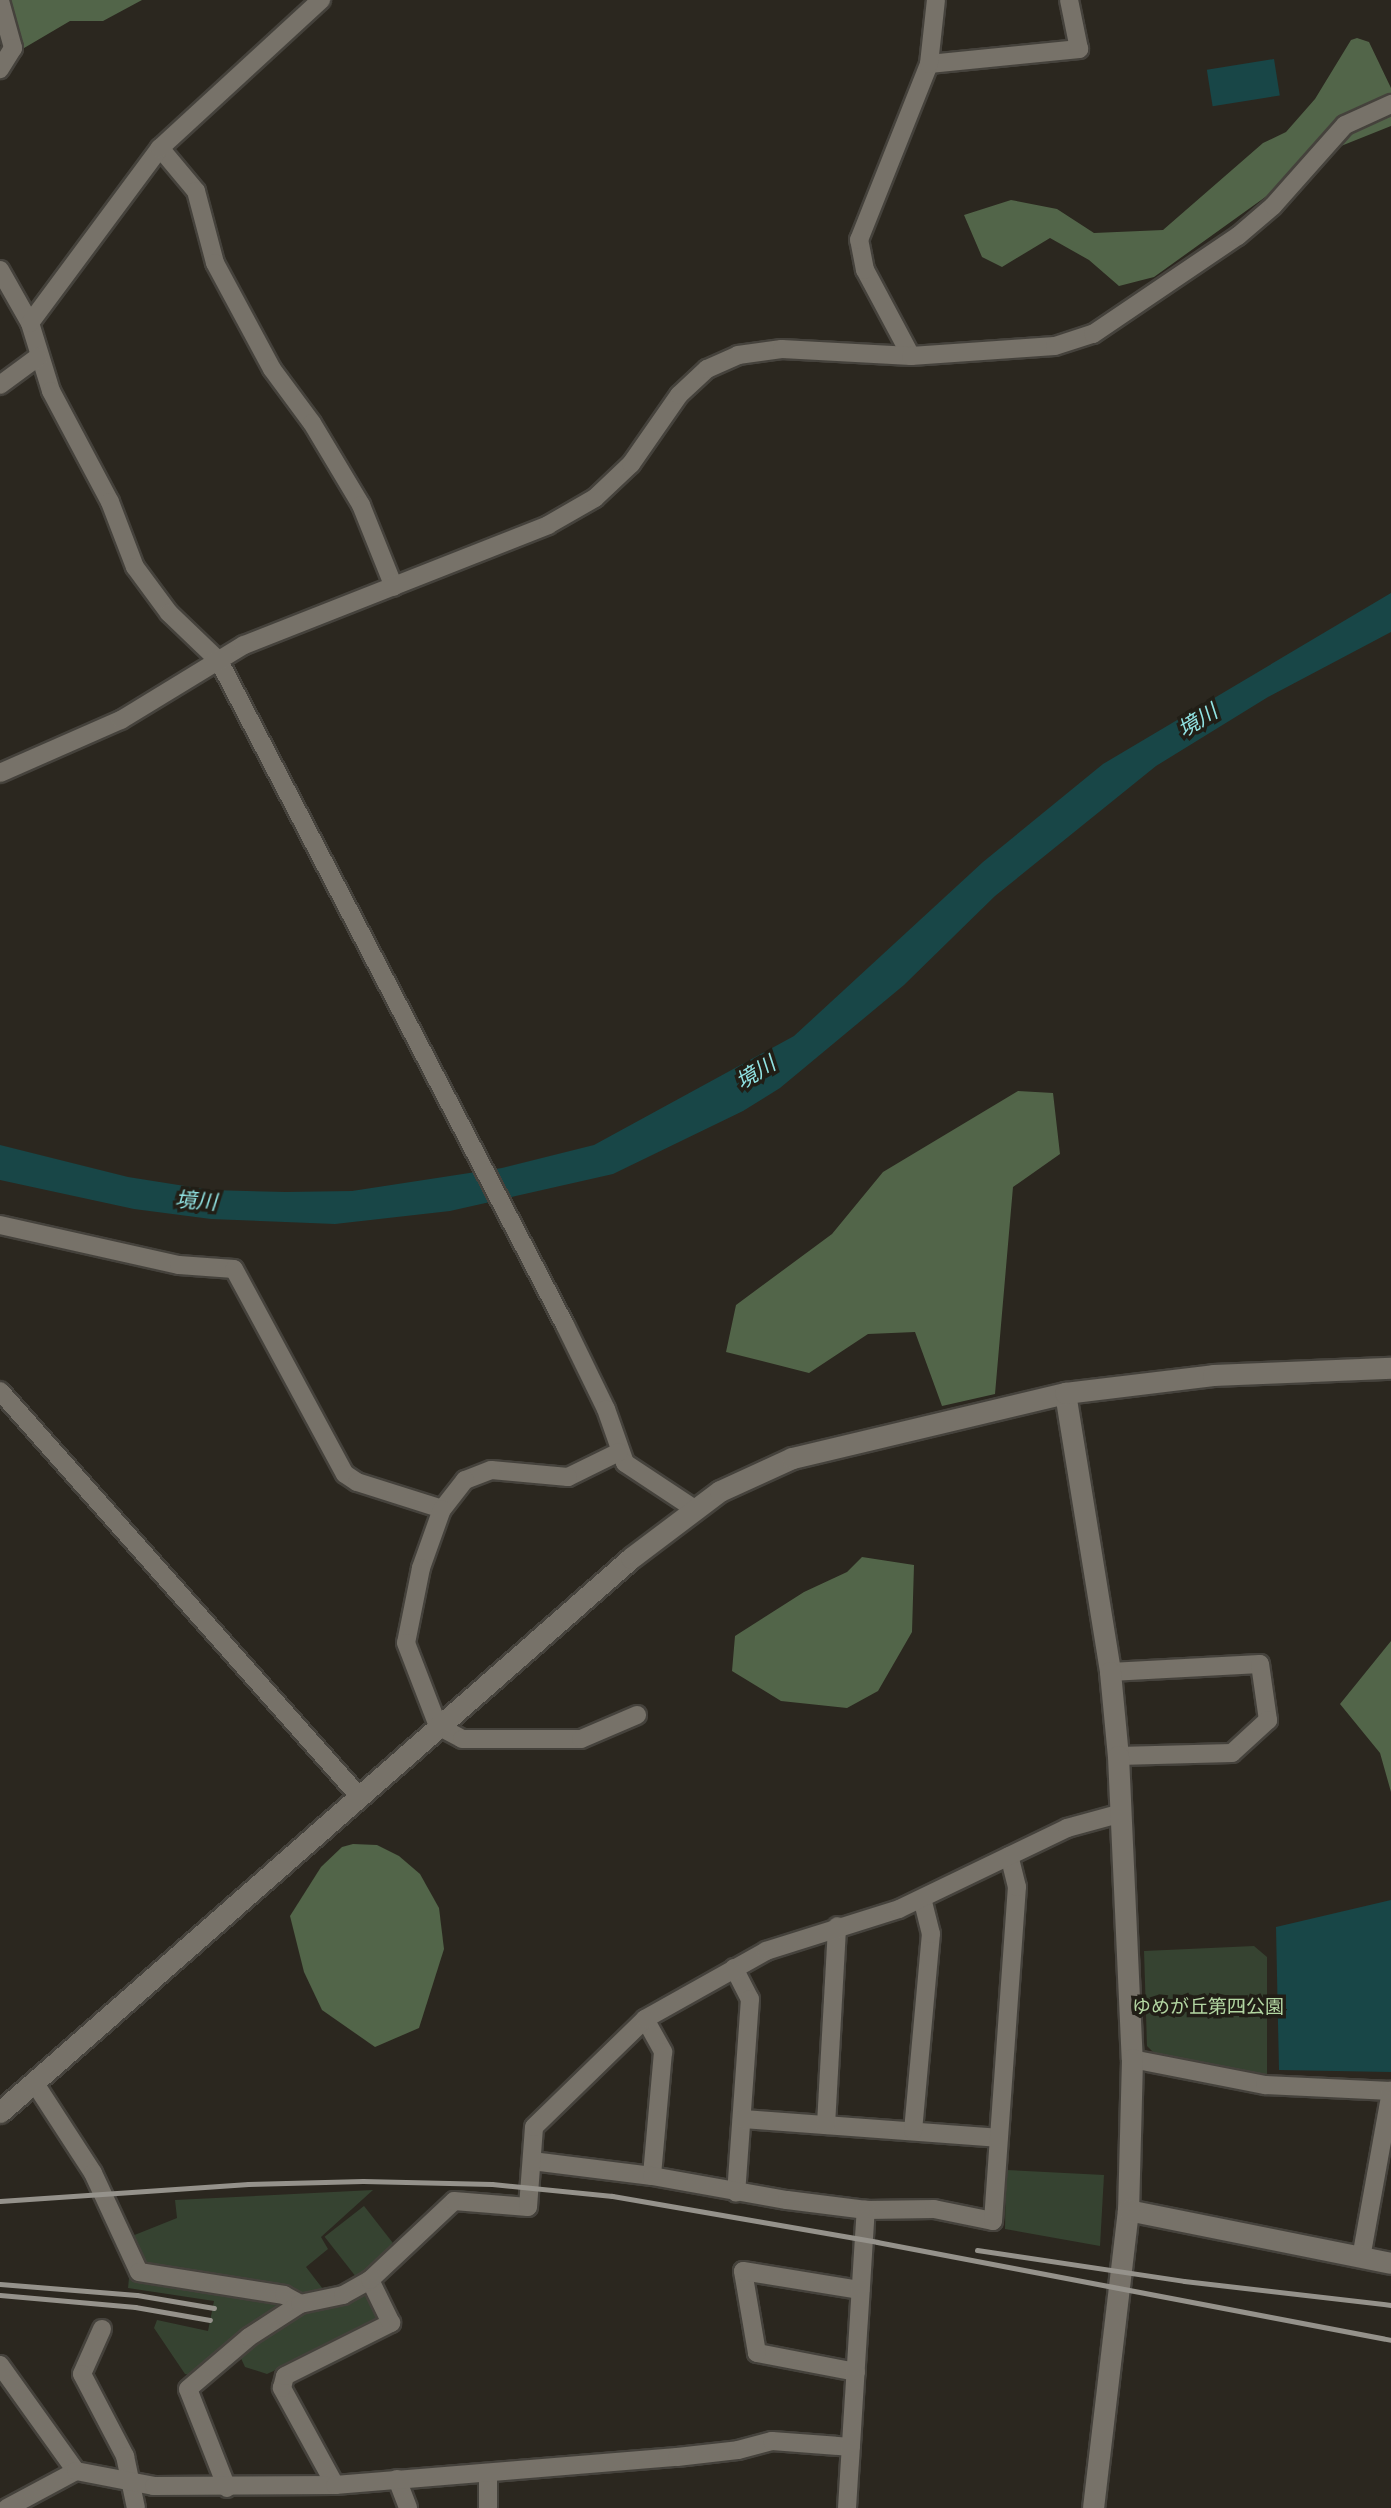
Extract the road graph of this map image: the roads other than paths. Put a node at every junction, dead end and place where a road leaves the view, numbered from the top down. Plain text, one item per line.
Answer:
1 (321, 0) edge
2 (936, 0) edge
3 (1069, 0) edge
4 (0, 1) edge
5 (929, 64) junction
6 (0, 69) edge
7 (1391, 104) edge
8 (160, 148) junction
9 (0, 270) edge
10 (30, 323) junction
11 (911, 356) junction
12 (38, 357) junction
13 (0, 385) edge
14 (394, 587) junction
15 (219, 661) junction
16 (0, 773) edge
17 (0, 1225) edge
18 (1391, 1368) edge
19 (0, 1391) edge
20 (1065, 1393) junction
21 (619, 1452) junction
22 (442, 1508) junction
23 (693, 1508) junction
24 (1110, 1672) junction
25 (637, 1714) dead end
26 (439, 1726) junction
27 (1118, 1756) junction
28 (359, 1796) junction
29 (1122, 1813) junction
30 (1009, 1856) junction
31 (922, 1899) junction
32 (837, 1926) junction
33 (734, 1968) junction
34 (645, 2019) junction
35 (1132, 2059) junction
36 (34, 2082) junction
37 (1391, 2091) edge
38 (0, 2112) edge
39 (742, 2119) junction
40 (826, 2125) junction
41 (913, 2131) junction
42 (998, 2137) junction
43 (532, 2161) junction
44 (652, 2176) junction
45 (736, 2192) junction
46 (866, 2210) junction
47 (1128, 2210) junction
48 (1362, 2258) junction
49 (1391, 2263) edge
50 (370, 2280) junction
51 (860, 2290) junction
52 (300, 2304) junction
53 (102, 2329) dead end
54 (0, 2365) edge
55 (856, 2372) junction
56 (851, 2447) junction
57 (76, 2471) junction
58 (488, 2474) junction
59 (397, 2479) junction
60 (130, 2482) junction
61 (335, 2485) junction
62 (227, 2488) junction
63 (7, 2508) edge
64 (136, 2508) edge
65 (408, 2508) edge
66 (488, 2508) edge
67 (848, 2508) edge
68 (1093, 2508) edge

1 - 8 street
2 - 5 street
3 - 5 street
4 - 6 street
5 - 11 street
7 - 11 street
8 - 10 street
8 - 14 street
9 - 10 street
10 - 12 street
11 - 14 street
12 - 13 street
12 - 15 street
14 - 15 street
15 - 16 street
15 - 21 street
17 - 22 street
18 - 20 street
19 - 28 street
20 - 23 street
20 - 24 street
21 - 22 street
21 - 23 street
22 - 26 street
23 - 26 street
24 - 27 street
24 - 27 street
25 - 26 street
26 - 28 street
27 - 29 street
28 - 36 street
29 - 30 street
29 - 35 street
30 - 31 street
30 - 42 street
31 - 32 street
31 - 41 street
32 - 33 street
32 - 40 street
33 - 34 street
33 - 39 street
34 - 43 street
34 - 44 street
35 - 37 street
35 - 47 street
36 - 38 street
36 - 52 street
37 - 48 street
39 - 40 street
39 - 45 street
40 - 41 street
41 - 42 street
42 - 46 street
43 - 44 street
43 - 50 street
44 - 45 street
45 - 46 street
46 - 51 street
47 - 48 street
47 - 68 street
48 - 49 street
50 - 52 street
50 - 61 street
51 - 55 street
51 - 55 street
52 - 62 street
53 - 60 street
54 - 57 street
55 - 56 street
56 - 58 street
56 - 67 street
57 - 60 street
57 - 63 street
58 - 59 street
58 - 66 street
59 - 61 street
59 - 65 street
60 - 62 street
60 - 64 street
61 - 62 street

